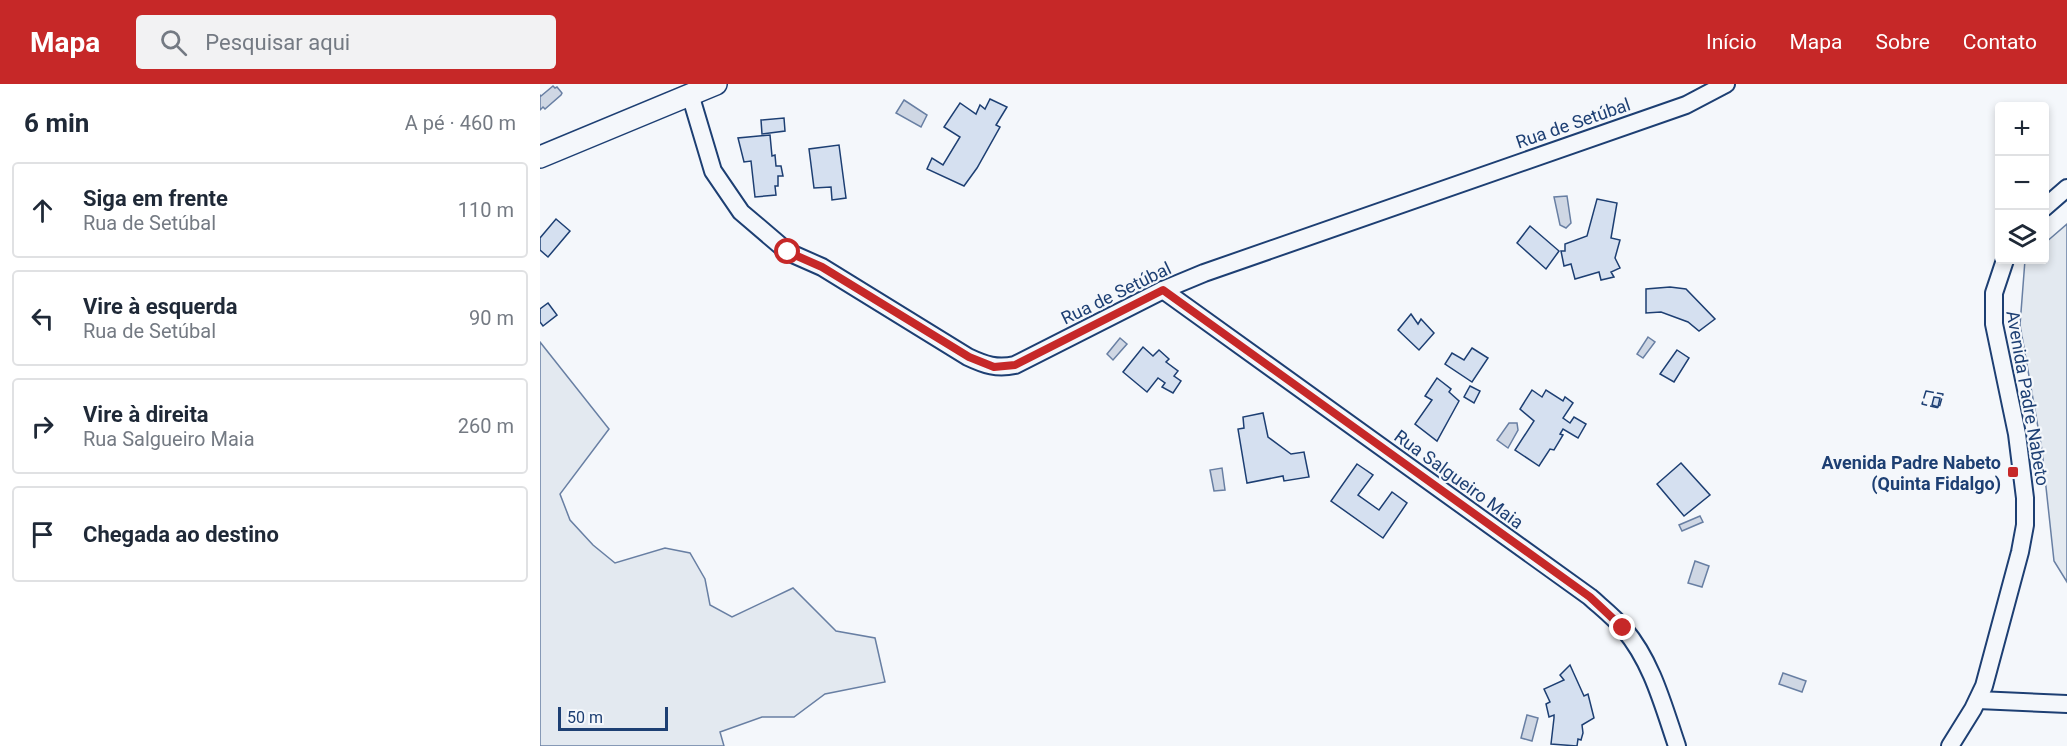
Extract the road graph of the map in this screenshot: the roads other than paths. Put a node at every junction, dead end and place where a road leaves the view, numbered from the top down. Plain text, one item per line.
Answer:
1 (716, 84) edge
2 (1726, 84) edge
3 (690, 94) junction
4 (540, 157) edge
5 (2067, 188) edge
6 (2049, 204) edge
7 (2004, 264) edge
8 (1163, 290) junction
9 (1978, 699) junction
10 (2067, 704) edge
11 (1677, 746) edge
12 (1950, 746) edge

1 - 3 main road
2 - 8 street, Rua de Setúbal
3 - 4 main road
3 - 8 street, Rua de Setúbal
5 - 6 street
7 - 9 street, Avenida Padre Nabeto
8 - 11 street, Rua Salgueiro Maia
9 - 10 street
9 - 12 street, Avenida Padre Nabeto

